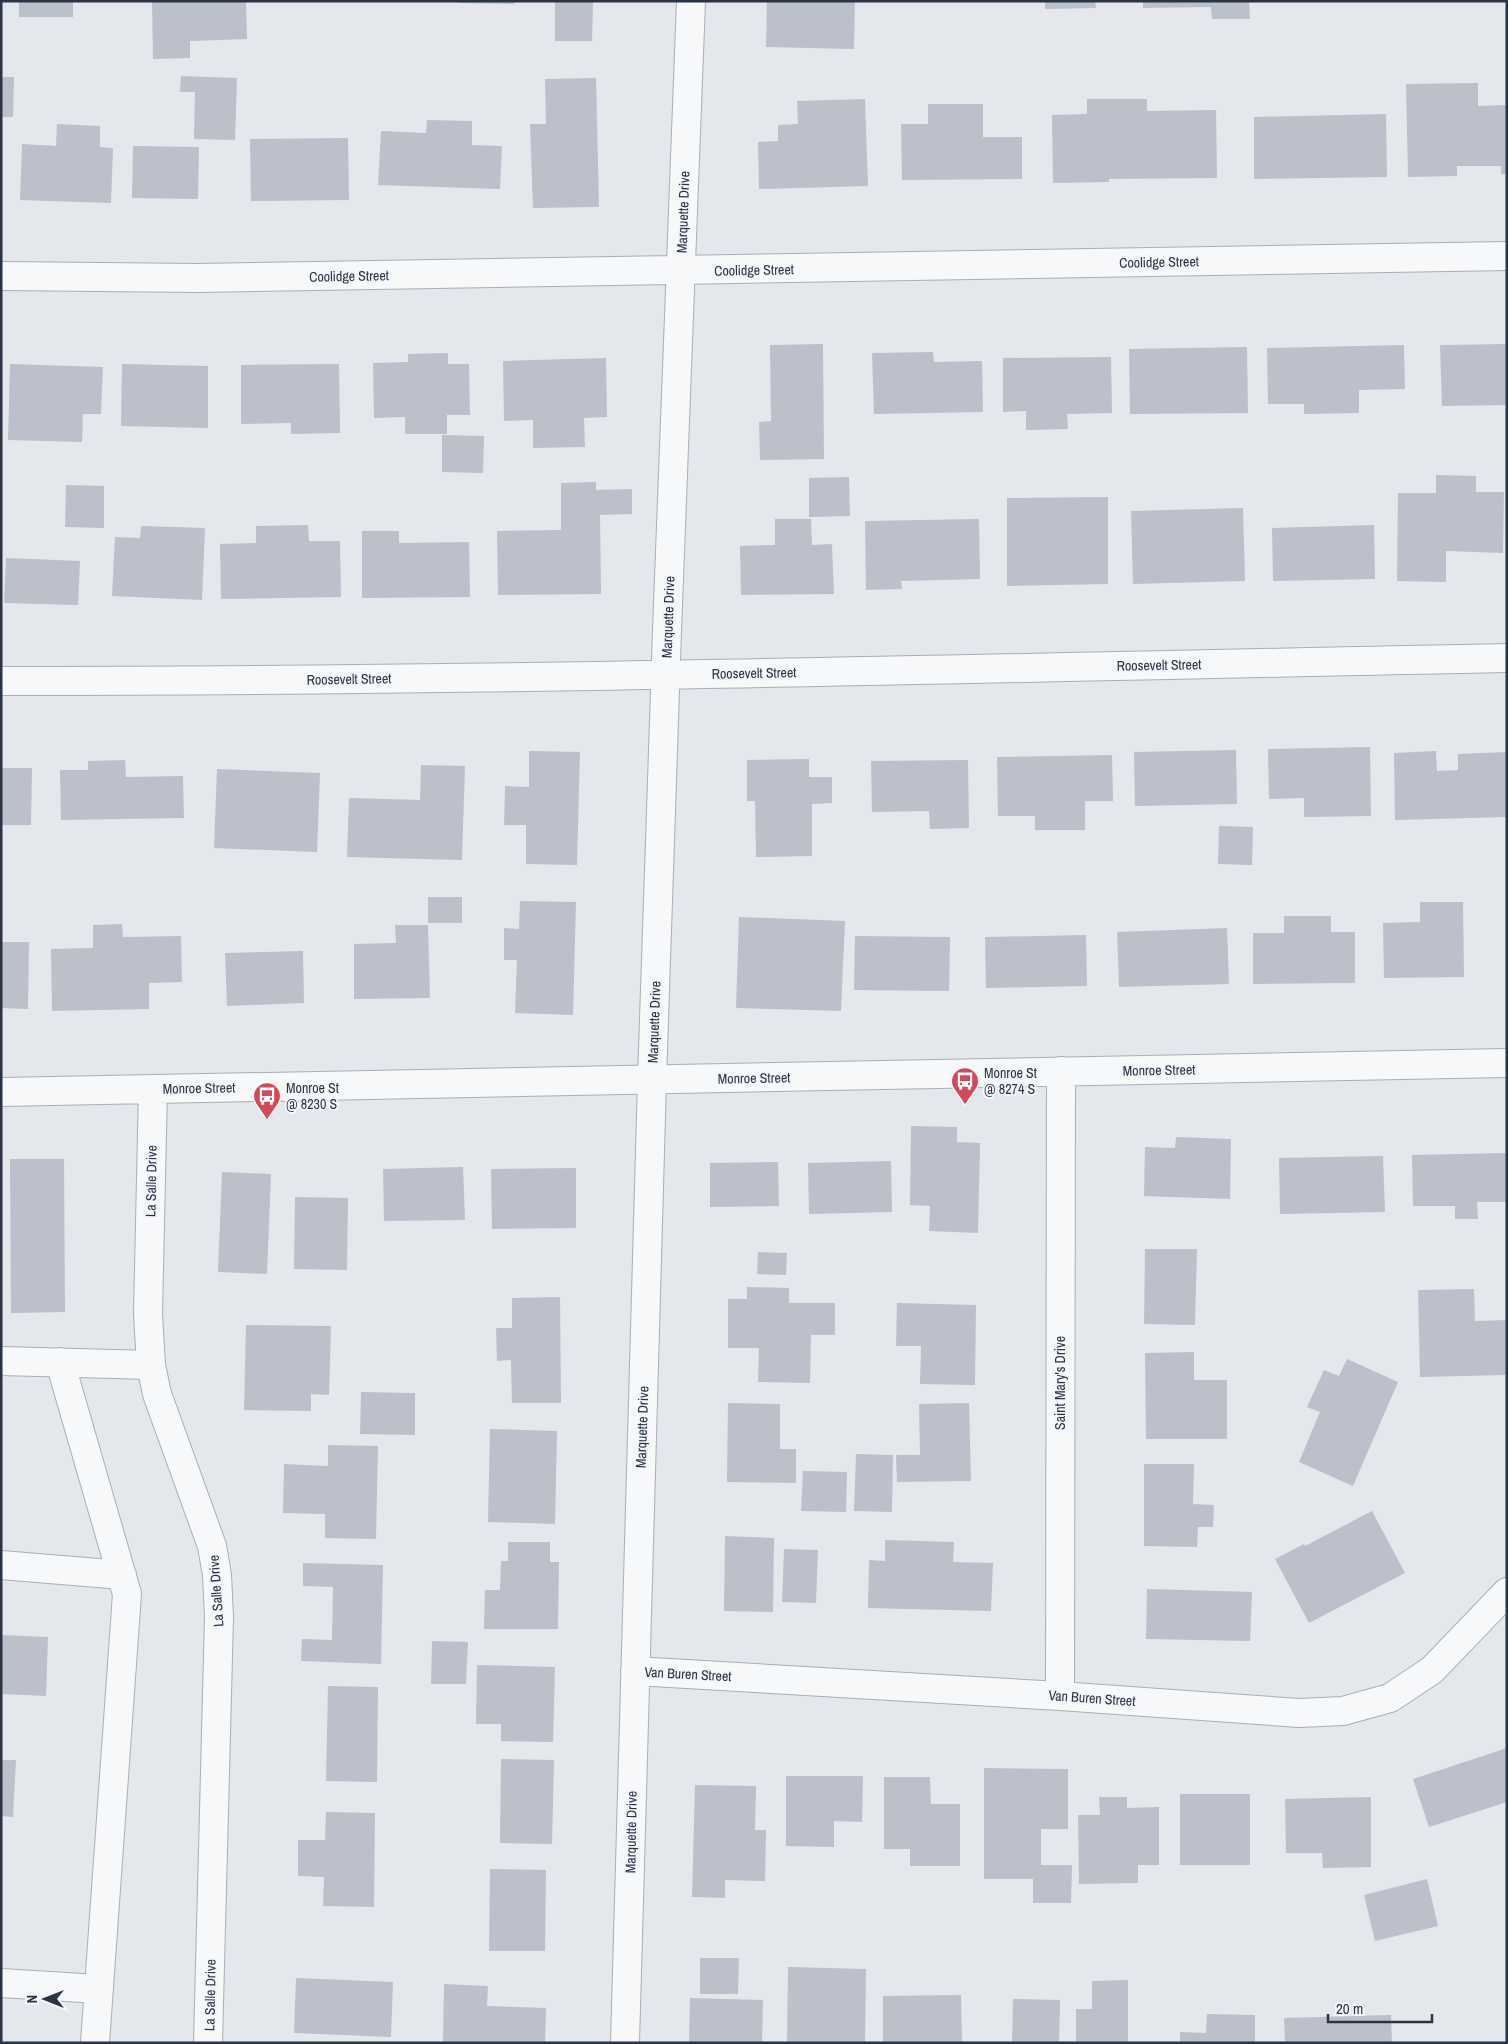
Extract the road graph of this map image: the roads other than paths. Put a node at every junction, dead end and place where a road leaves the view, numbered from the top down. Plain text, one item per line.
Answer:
1 (692, 1) edge
2 (1507, 256) edge
3 (681, 271) junction
4 (1, 276) edge
5 (1507, 658) edge
6 (666, 675) junction
7 (1, 680) edge
8 (1507, 1063) edge
9 (1061, 1071) junction
10 (652, 1080) junction
11 (153, 1089) junction
12 (1, 1092) edge
13 (1, 1361) edge
14 (60, 1362) junction
15 (151, 1365) junction
16 (1, 1565) edge
17 (122, 1575) junction
18 (1507, 1592) edge
19 (635, 1671) junction
20 (1060, 1696) junction
21 (1, 1983) edge
22 (98, 1989) junction
23 (95, 2043) edge
24 (208, 2043) edge
25 (626, 2043) edge

1 - 3 street, Marquette Drive
2 - 3 street, Coolidge Street
3 - 4 street, Coolidge Street
3 - 6 street, Marquette Drive
5 - 6 street, Roosevelt Street
6 - 7 street, Roosevelt Street
6 - 10 street, Marquette Drive
8 - 9 street, Monroe Street
9 - 10 street, Monroe Street
9 - 20 street, Saint Mary's Drive
10 - 11 street, Monroe Street
10 - 19 street, Marquette Drive
11 - 12 street, Monroe Street
11 - 15 street, La Salle Drive
13 - 14 street
14 - 15 street
14 - 17 street
15 - 24 street, La Salle Drive
16 - 17 street
17 - 22 street
18 - 20 street, Van Buren Street
19 - 20 street, Van Buren Street
19 - 25 street, Marquette Drive
21 - 22 street
22 - 23 street

